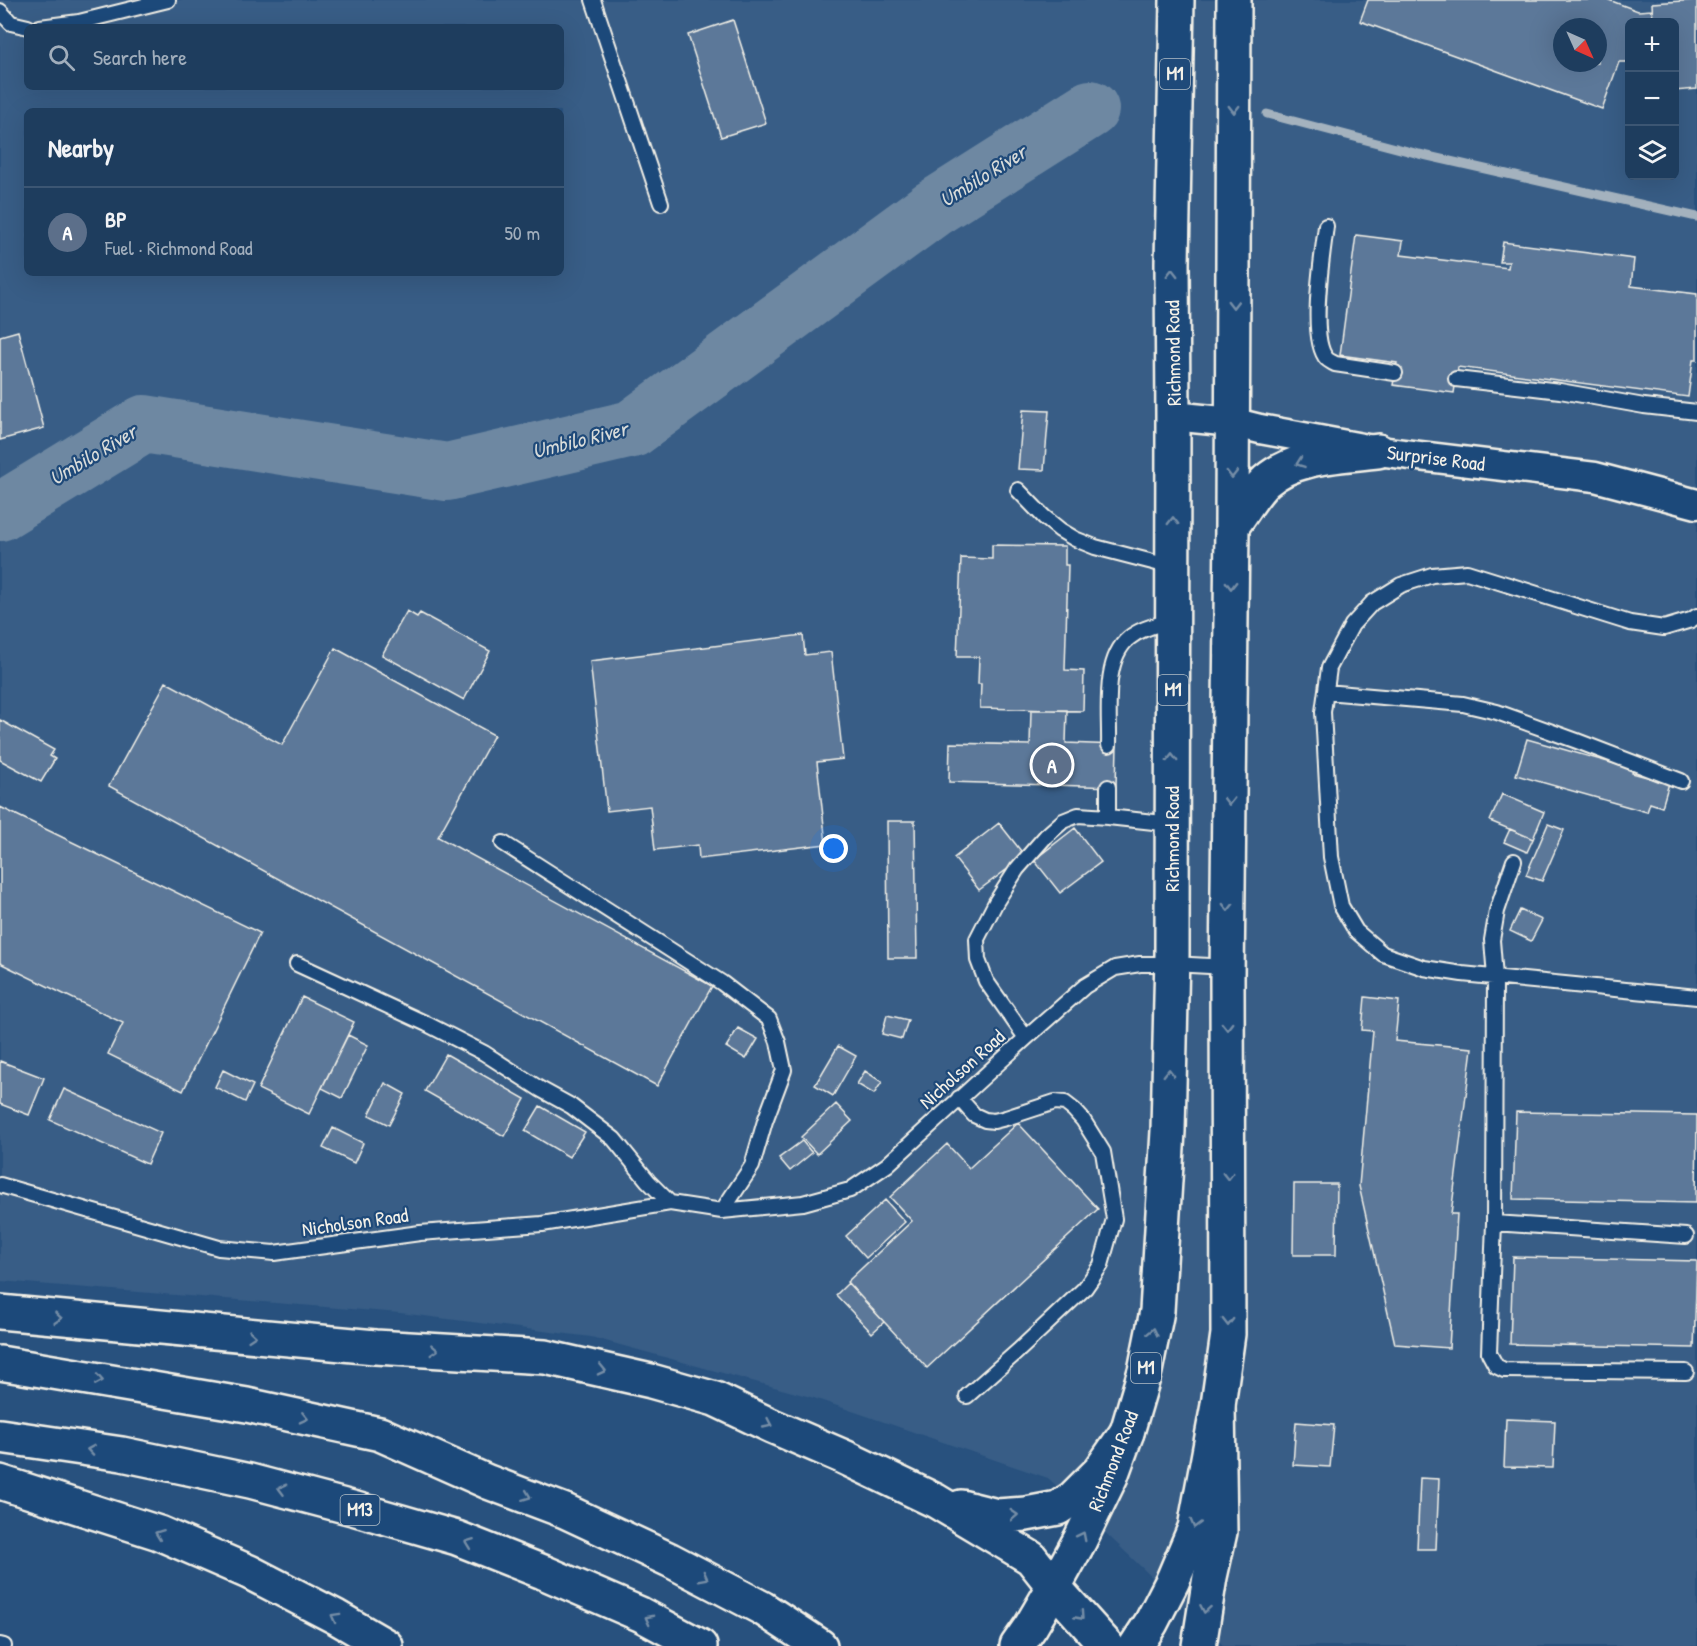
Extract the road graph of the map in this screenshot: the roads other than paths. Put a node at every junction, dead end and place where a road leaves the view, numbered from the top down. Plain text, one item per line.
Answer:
1 (168, 0) edge
2 (593, 0) edge
3 (1177, 0) edge
4 (1234, 0) edge
5 (0, 11) edge
6 (63, 24) edge
7 (24, 26) edge
8 (661, 203) dead end
9 (1326, 226) dead end
10 (1395, 374) dead end
11 (1456, 379) dead end
12 (1697, 412) edge
13 (1173, 416) junction
14 (1232, 422) junction
15 (1378, 451) junction
16 (1018, 490) dead end
17 (1697, 504) edge
18 (1232, 526) junction
19 (1173, 567) junction
20 (1697, 616) edge
21 (1173, 620) junction
22 (1326, 693) junction
23 (1109, 745) dead end
24 (1681, 781) dead end
25 (1108, 787) dead end
26 (1107, 818) junction
27 (1172, 824) junction
28 (502, 843) dead end
29 (1514, 861) dead end
30 (297, 964) dead end
31 (1172, 964) junction
32 (1228, 967) junction
33 (1495, 977) junction
34 (1697, 997) edge
35 (1026, 1038) junction
36 (959, 1098) junction
37 (0, 1185) edge
38 (670, 1203) junction
39 (722, 1211) junction
40 (1494, 1223) junction
41 (1686, 1236) dead end
42 (0, 1312) edge
43 (0, 1363) edge
44 (1686, 1372) dead end
45 (967, 1396) dead end
46 (1218, 1405) junction
47 (1127, 1432) junction
48 (0, 1436) edge
49 (0, 1482) edge
50 (936, 1501) junction
51 (1054, 1587) junction
52 (386, 1646) edge
53 (700, 1646) edge
54 (820, 1646) edge
55 (1017, 1646) edge
56 (1107, 1646) edge
57 (1136, 1646) edge
58 (1199, 1646) edge

1 - 6 lane
2 - 8 lane
13 -> 3 main road, Richmond Road / M1
4 -> 14 main road
5 - 7 lane
9 - 10 lane
11 - 12 lane
13 - 14 street, Surprise Road
19 -> 13 main road, Richmond Road / M1
14 - 15 street, Surprise Road
14 -> 18 main road
15 - 17 street, Surprise Road
15 -> 18 main road
16 - 19 lane
18 -> 32 main road
19 - 21 main road, Richmond Road / M1
20 - 22 lane
21 - 23 lane
27 -> 21 main road, Richmond Road / M1
22 - 24 lane
22 - 33 lane
25 - 26 lane
26 - 27 lane
26 - 35 lane
27 - 31 main road, Richmond Road / M1
28 - 39 lane
29 - 33 lane
30 - 38 lane
31 - 32 lane, Nicholson Road
31 - 35 lane, Nicholson Road
47 -> 31 main road, Richmond Road / M1
32 -> 46 main road
33 - 34 lane
33 - 40 lane
35 - 36 lane, Nicholson Road
36 - 39 lane, Nicholson Road
36 - 45 lane
37 - 38 lane, Nicholson Road
38 - 39 lane, Nicholson Road
40 - 41 lane
40 - 44 lane
42 -> 50 main road
43 -> 54 main road
46 -> 57 main road
46 -> 58 main road
50 -> 47 main road
51 -> 47 main road, Richmond Road / M1
53 -> 48 main road, M13
52 -> 49 main road
50 - 51 main road
51 - 55 main road, Richmond Road / M1
51 -> 56 main road

